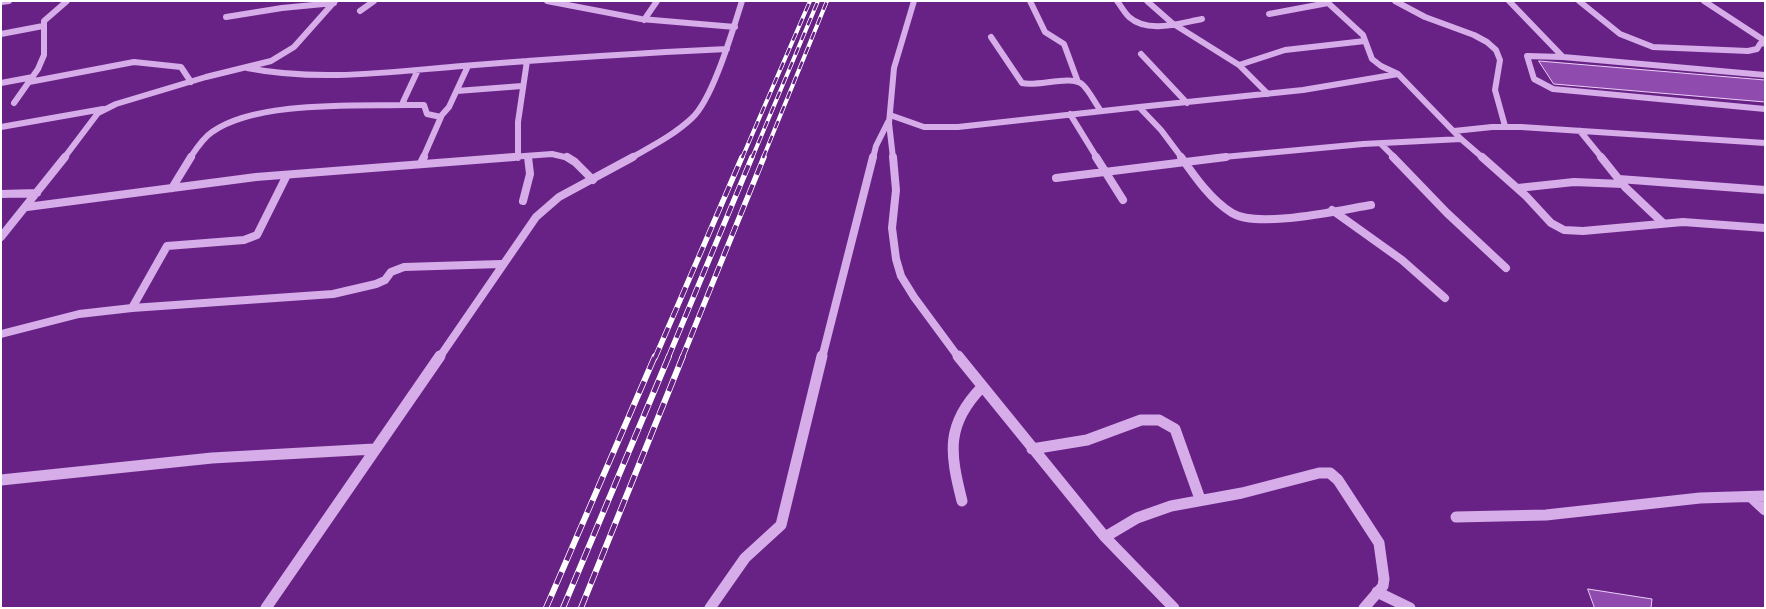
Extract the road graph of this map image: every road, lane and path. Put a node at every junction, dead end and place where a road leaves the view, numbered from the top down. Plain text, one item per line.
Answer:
1 (9, 1) edge
2 (67, 1) edge
3 (374, 1) edge
4 (547, 1) edge
5 (657, 1) edge
6 (742, 1) edge
7 (914, 1) edge
8 (1030, 1) edge
9 (1117, 1) edge
10 (1147, 1) edge
11 (1394, 1) edge
12 (1509, 1) edge
13 (1580, 1) edge
14 (1704, 1) edge
15 (1, 2) edge
16 (335, 2) edge
17 (1327, 2) edge
18 (360, 10) dead end
19 (1270, 14) dead end
20 (226, 17) dead end
21 (1202, 19) dead end
22 (644, 20) junction
23 (1172, 23) junction
24 (43, 26) junction
25 (735, 27) junction
26 (1, 34) edge
27 (991, 37) dead end
28 (1365, 41) junction
29 (1765, 42) edge
30 (727, 49) junction
31 (1141, 54) dead end
32 (1563, 57) junction
33 (527, 61) junction
34 (1239, 65) junction
35 (468, 66) junction
36 (247, 68) junction
37 (418, 70) junction
38 (1398, 74) junction
39 (1765, 75) edge
40 (31, 80) junction
41 (191, 82) junction
42 (1078, 82) junction
43 (1, 83) edge
44 (522, 86) junction
45 (457, 91) junction
46 (1268, 94) junction
47 (14, 103) dead end
48 (1187, 103) junction
49 (406, 105) junction
50 (1139, 107) junction
51 (106, 108) junction
52 (1765, 109) edge
53 (1101, 110) junction
54 (1070, 114) junction
55 (441, 116) junction
56 (890, 117) junction
57 (1504, 126) junction
58 (1, 127) edge
59 (1454, 131) junction
60 (1580, 131) junction
61 (1461, 138) junction
62 (1765, 143) edge
63 (1381, 144) junction
64 (528, 157) junction
65 (518, 158) junction
66 (1184, 161) junction
67 (421, 163) junction
68 (1106, 172) junction
69 (287, 175) junction
70 (1056, 178) dead end
71 (593, 180) junction
72 (1621, 182) junction
73 (172, 188) junction
74 (1518, 188) junction
75 (1765, 190) edge
76 (37, 193) junction
77 (1, 194) edge
78 (1124, 200) dead end
79 (523, 201) dead end
80 (1372, 204) dead end
81 (27, 207) junction
82 (1332, 210) junction
83 (1663, 223) junction
84 (1765, 228) edge
85 (1, 237) edge
86 (501, 264) junction
87 (1506, 268) dead end
88 (1445, 298) dead end
89 (132, 308) junction
90 (1, 334) edge
91 (982, 387) junction
92 (374, 449) junction
93 (1032, 449) junction
94 (1, 480) edge
95 (1751, 496) junction
96 (1765, 496) edge
97 (1200, 499) junction
98 (962, 501) dead end
99 (1765, 510) edge
100 (1456, 517) dead end
101 (1105, 537) junction
102 (1377, 592) junction
103 (266, 608) edge
104 (710, 608) edge
105 (1174, 608) edge
106 (1364, 608) edge
107 (1410, 608) edge

1 - 15 street
2 - 24 street
3 - 18 street
4 - 22 street
5 - 22 street
6 - 25 street
7 - 56 street
8 - 42 street
9 - 23 street
10 - 23 street
11 - 57 street
12 - 32 street
13 - 29 street
14 - 29 street
16 - 20 street
16 - 36 street
17 - 19 street
17 - 28 street
21 - 23 street
22 - 25 street
23 - 34 street
24 - 26 street
24 - 40 street
25 - 30 street
27 - 42 street
28 - 34 street
28 - 38 street
30 - 33 street
30 - 71 street
31 - 48 street
32 - 39 street
32 - 52 street
33 - 35 street
33 - 44 street
34 - 46 street
35 - 37 street
35 - 45 street
36 - 37 street
36 - 41 street
37 - 49 street
38 - 46 street
38 - 59 street
40 - 41 street
40 - 43 street
40 - 47 street
41 - 51 street
42 - 53 street
44 - 45 street
44 - 65 street
45 - 55 street
46 - 48 street
48 - 50 street
49 - 55 street
49 - 73 street
50 - 53 street
50 - 66 street
51 - 58 street
51 - 76 street
53 - 54 street
54 - 56 street
54 - 68 street
55 - 67 street
56 - 91 street
56 - 104 street
57 - 59 street
57 - 60 street
59 - 61 street
60 - 62 street
60 - 72 street
61 - 63 street
61 - 74 street
63 - 66 street
63 - 87 street
64 - 65 street
64 - 71 street
64 - 79 street
65 - 67 street
66 - 68 street
66 - 82 street
67 - 69 street
68 - 70 street
68 - 78 street
69 - 73 street
69 - 89 street
71 - 86 street
72 - 74 street
72 - 75 street
72 - 83 street
73 - 81 street
74 - 83 street
76 - 77 street
76 - 81 street
80 - 82 street
81 - 85 street
82 - 88 street
83 - 84 street
86 - 89 street
86 - 92 street
89 - 90 street
91 - 93 street
91 - 98 street
92 - 94 street
92 - 103 street
93 - 97 street
93 - 101 street
95 - 96 street
95 - 99 street
95 - 100 street
97 - 101 street
97 - 102 street
101 - 105 street
102 - 106 street
102 - 107 street

